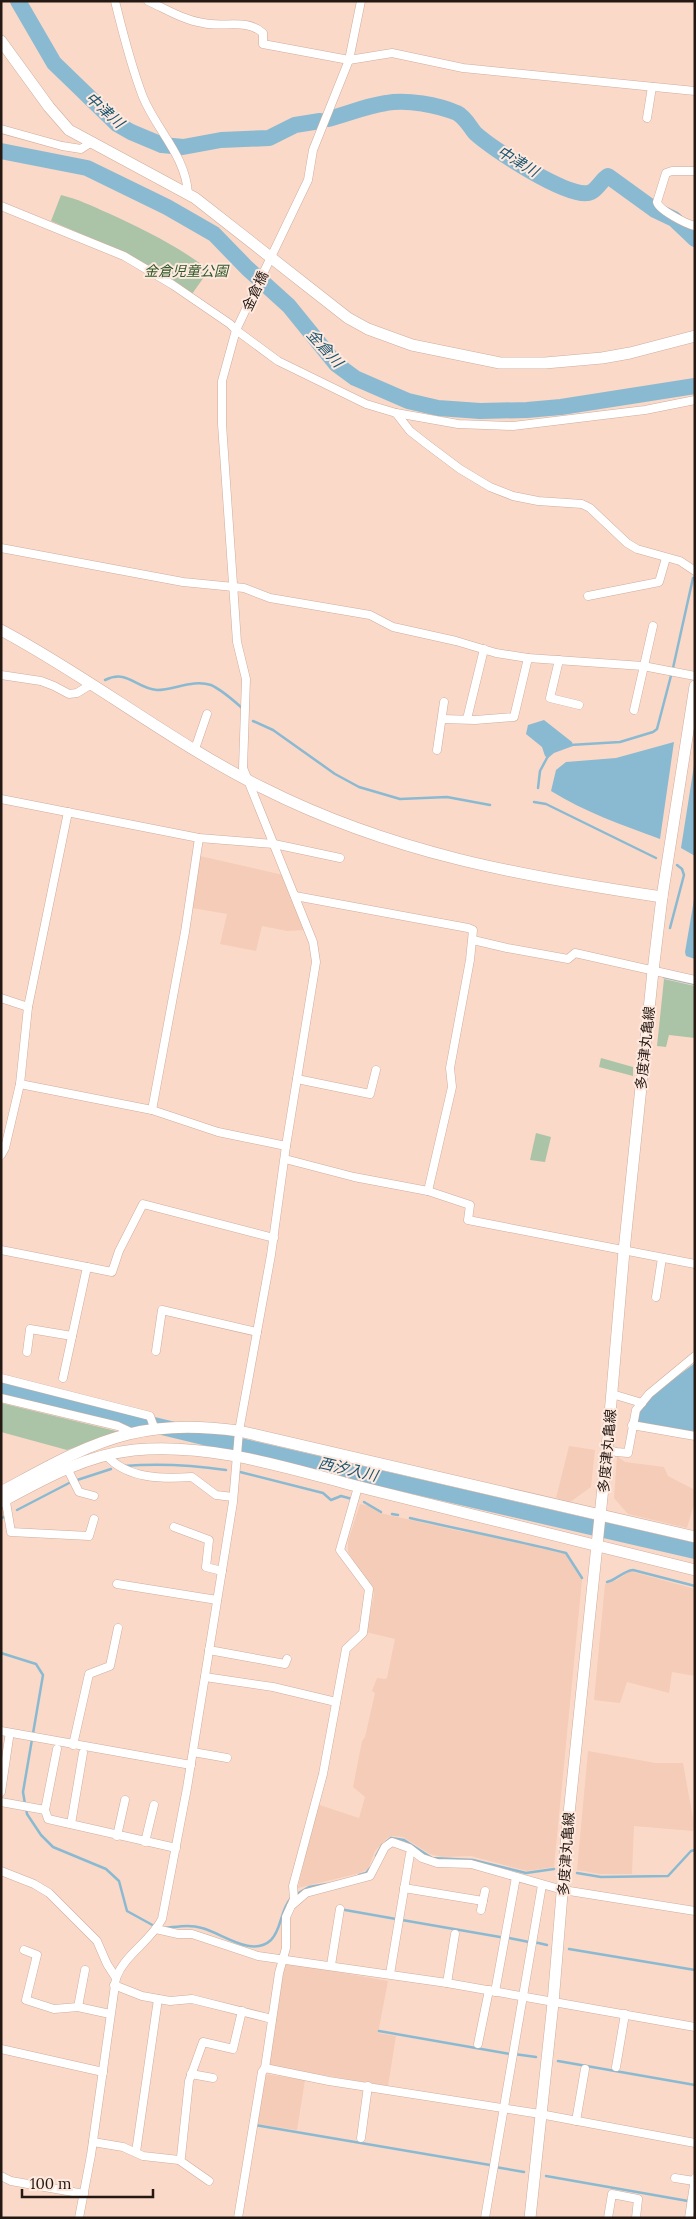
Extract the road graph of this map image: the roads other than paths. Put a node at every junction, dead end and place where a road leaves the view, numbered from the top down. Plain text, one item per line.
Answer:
1 (115, 1) edge
2 (148, 1) edge
3 (361, 1) edge
4 (1, 41) edge
5 (349, 60) junction
6 (652, 87) junction
7 (695, 91) edge
8 (647, 118) dead end
9 (1, 129) edge
10 (90, 143) junction
11 (695, 171) edge
12 (188, 194) junction
13 (1, 206) edge
14 (695, 226) edge
15 (268, 262) junction
16 (236, 330) junction
17 (695, 336) edge
18 (695, 400) edge
19 (396, 413) junction
20 (1, 548) edge
21 (666, 558) junction
22 (695, 571) edge
23 (234, 587) junction
24 (588, 596) dead end
25 (653, 626) dead end
26 (1, 630) edge
27 (484, 649) junction
28 (528, 658) junction
29 (559, 660) junction
30 (643, 666) junction
31 (1, 675) edge
32 (695, 676) edge
33 (90, 685) junction
34 (695, 686) edge
35 (444, 702) dead end
36 (579, 705) dead end
37 (634, 710) dead end
38 (208, 714) dead end
39 (442, 719) junction
40 (467, 719) junction
41 (195, 749) junction
42 (437, 750) dead end
43 (247, 780) junction
44 (1, 799) edge
45 (68, 812) junction
46 (199, 838) junction
47 (274, 844) junction
48 (340, 858) dead end
49 (295, 896) junction
50 (662, 897) junction
51 (473, 940) junction
52 (653, 971) junction
53 (695, 980) edge
54 (1, 998) edge
55 (28, 1007) junction
56 (376, 1070) dead end
57 (297, 1079) junction
58 (20, 1084) junction
59 (152, 1110) junction
60 (286, 1146) junction
61 (1, 1155) edge
62 (285, 1159) junction
63 (428, 1191) junction
64 (274, 1238) junction
65 (1, 1250) edge
66 (624, 1251) junction
67 (662, 1258) junction
68 (695, 1264) edge
69 (87, 1267) junction
70 (656, 1297) dead end
71 (257, 1332) junction
72 (72, 1336) junction
73 (156, 1351) dead end
74 (27, 1352) dead end
75 (695, 1356) edge
76 (1, 1378) edge
77 (63, 1378) dead end
78 (612, 1394) junction
79 (1, 1398) edge
80 (642, 1403) junction
81 (632, 1425) junction
82 (154, 1430) junction
83 (135, 1432) junction
84 (239, 1435) junction
85 (695, 1436) edge
86 (607, 1449) junction
87 (236, 1454) junction
88 (106, 1455) junction
89 (67, 1468) junction
90 (358, 1487) junction
91 (3, 1496) edge
92 (94, 1496) dead end
93 (233, 1497) junction
94 (94, 1519) dead end
95 (600, 1519) junction
96 (174, 1527) dead end
97 (695, 1537) edge
98 (597, 1542) junction
99 (695, 1570) edge
100 (222, 1571) junction
101 (117, 1584) dead end
102 (217, 1600) junction
103 (118, 1628) dead end
104 (209, 1650) junction
105 (287, 1659) dead end
106 (205, 1677) junction
107 (336, 1702) junction
108 (1, 1731) edge
109 (9, 1738) dead end
110 (73, 1745) junction
111 (57, 1749) dead end
112 (193, 1752) junction
113 (83, 1753) dead end
114 (227, 1758) dead end
115 (191, 1765) junction
116 (1, 1792) edge
117 (125, 1800) dead end
118 (1, 1802) edge
119 (154, 1805) dead end
120 (45, 1810) junction
121 (71, 1824) junction
122 (117, 1836) junction
123 (145, 1842) junction
124 (176, 1848) junction
125 (410, 1854) dead end
126 (1, 1871) edge
127 (516, 1877) junction
128 (542, 1885) junction
129 (404, 1888) junction
130 (485, 1890) dead end
131 (563, 1890) junction
132 (483, 1901) junction
133 (292, 1903) junction
134 (340, 1909) dead end
135 (481, 1910) dead end
136 (695, 1911) edge
137 (156, 1929) junction
138 (455, 1934) dead end
139 (24, 1950) dead end
140 (282, 1958) junction
141 (331, 1966) junction
142 (85, 1970) dead end
143 (390, 1974) junction
144 (115, 1982) junction
145 (447, 1983) junction
146 (492, 1991) junction
147 (523, 1997) junction
148 (158, 1998) junction
149 (553, 2003) junction
150 (78, 2007) junction
151 (242, 2010) junction
152 (110, 2014) junction
153 (625, 2014) junction
154 (272, 2019) junction
155 (695, 2027) edge
156 (478, 2044) dead end
157 (1, 2049) edge
158 (616, 2067) dead end
159 (265, 2068) junction
160 (584, 2069) dead end
161 (103, 2072) junction
162 (191, 2074) junction
163 (213, 2078) dead end
164 (368, 2086) junction
165 (504, 2108) junction
166 (540, 2114) junction
167 (576, 2121) junction
168 (361, 2138) dead end
169 (93, 2142) junction
170 (695, 2143) edge
171 (136, 2152) junction
172 (179, 2160) junction
173 (1, 2176) edge
174 (675, 2178) dead end
175 (694, 2180) edge
176 (210, 2181) dead end
177 (84, 2194) junction
178 (79, 2218) edge
179 (238, 2218) edge
180 (485, 2218) edge
181 (530, 2218) edge
182 (608, 2218) edge
183 (636, 2218) edge
184 (689, 2218) edge

1 - 12 street
2 - 5 street
3 - 5 street, 金倉橋
4 - 10 street
5 - 6 street
5 - 15 street, 金倉橋
6 - 7 street
6 - 8 street
9 - 10 street
10 - 12 street
11 - 14 street
12 - 15 street
13 - 16 street
15 - 16 street, 金倉橋
15 - 17 street
16 - 19 street
16 - 23 street, 金倉橋
18 - 19 street
19 - 21 street
20 - 23 street
21 - 22 street
21 - 24 street
23 - 27 street
23 - 43 street, 金倉橋
25 - 30 street
26 - 33 street
27 - 28 street
27 - 40 street
28 - 29 street
28 - 40 street
29 - 30 street
29 - 36 street
30 - 32 street
30 - 37 street
31 - 33 street
33 - 41 street
34 - 50 street, 多度津丸亀線
35 - 39 street
38 - 41 street
39 - 40 street
39 - 42 street
41 - 43 street
43 - 47 street, 金倉橋
43 - 50 street
44 - 45 street
45 - 46 street
45 - 55 street
46 - 47 street
46 - 59 street
47 - 48 street
47 - 49 street, 金倉橋
49 - 51 street
49 - 57 street, 金倉橋
50 - 52 street, 多度津丸亀線
51 - 52 street
51 - 63 street
52 - 53 street
52 - 66 street, 多度津丸亀線
54 - 55 street
55 - 58 street
56 - 57 street
57 - 60 street, 金倉橋
58 - 59 street
58 - 61 street
59 - 60 street
60 - 62 street, 金倉橋
62 - 63 street
62 - 64 street, 金倉橋
63 - 66 street
64 - 69 street
64 - 71 street, 金倉橋
65 - 69 street
66 - 67 street
66 - 78 street, 多度津丸亀線
67 - 68 street
67 - 70 street
69 - 72 street
71 - 73 street
71 - 84 street, 金倉橋
72 - 74 street
72 - 77 street
75 - 80 street
76 - 82 street
78 - 80 street
78 - 86 street, 多度津丸亀線
79 - 83 street
80 - 81 street
81 - 85 street
81 - 86 street
82 - 83 street
82 - 84 street
83 - 91 street
84 - 87 street, 金倉橋
84 - 95 street
86 - 95 street, 多度津丸亀線
87 - 88 street
87 - 90 street
87 - 93 street, 金倉橋
88 - 89 street
88 - 93 street
89 - 91 street
89 - 92 street
90 - 98 street
90 - 107 street
91 - 94 street
93 - 100 street, 金倉橋
95 - 97 street
95 - 98 street, 多度津丸亀線
96 - 100 street
98 - 99 street
98 - 131 street, 多度津丸亀線
100 - 102 street, 金倉橋
101 - 102 street
102 - 104 street, 金倉橋
103 - 110 street
104 - 105 street
104 - 106 street, 金倉橋
106 - 107 street
106 - 112 street, 金倉橋
107 - 133 street
108 - 110 street
109 - 116 street
110 - 115 street
111 - 120 street
112 - 114 street
112 - 115 street, 金倉橋
113 - 121 street
115 - 124 street, 金倉橋
117 - 122 street
118 - 120 street
119 - 123 street
120 - 121 street
121 - 122 street
122 - 123 street
123 - 124 street
124 - 137 street, 金倉橋
125 - 129 street
126 - 144 street
127 - 128 street
127 - 133 street
127 - 146 street
128 - 131 street
128 - 147 street
129 - 132 street
129 - 143 street
130 - 132 street
131 - 136 street
131 - 149 street, 多度津丸亀線
132 - 135 street
133 - 140 street
134 - 141 street
137 - 140 street
137 - 144 street
138 - 145 street
139 - 150 street
140 - 141 street
140 - 154 street
141 - 143 street
142 - 150 street
143 - 145 street
144 - 148 street
144 - 152 street
145 - 146 street
146 - 147 street
146 - 156 street
147 - 149 street
147 - 165 street
148 - 151 street
148 - 171 street
149 - 153 street
149 - 166 street, 多度津丸亀線
150 - 152 street
151 - 154 street
151 - 162 street
152 - 161 street
153 - 155 street
153 - 158 street
154 - 159 street
157 - 161 street
159 - 164 street
159 - 179 street
160 - 167 street
161 - 169 street
162 - 163 street
162 - 172 street
164 - 165 street
164 - 168 street
165 - 166 street
165 - 180 street
166 - 167 street
166 - 181 street, 多度津丸亀線
167 - 170 street
169 - 171 street
169 - 177 street
171 - 172 street
172 - 176 street
173 - 177 street
174 - 175 street
175 - 184 street
177 - 178 street
182 - 183 street

